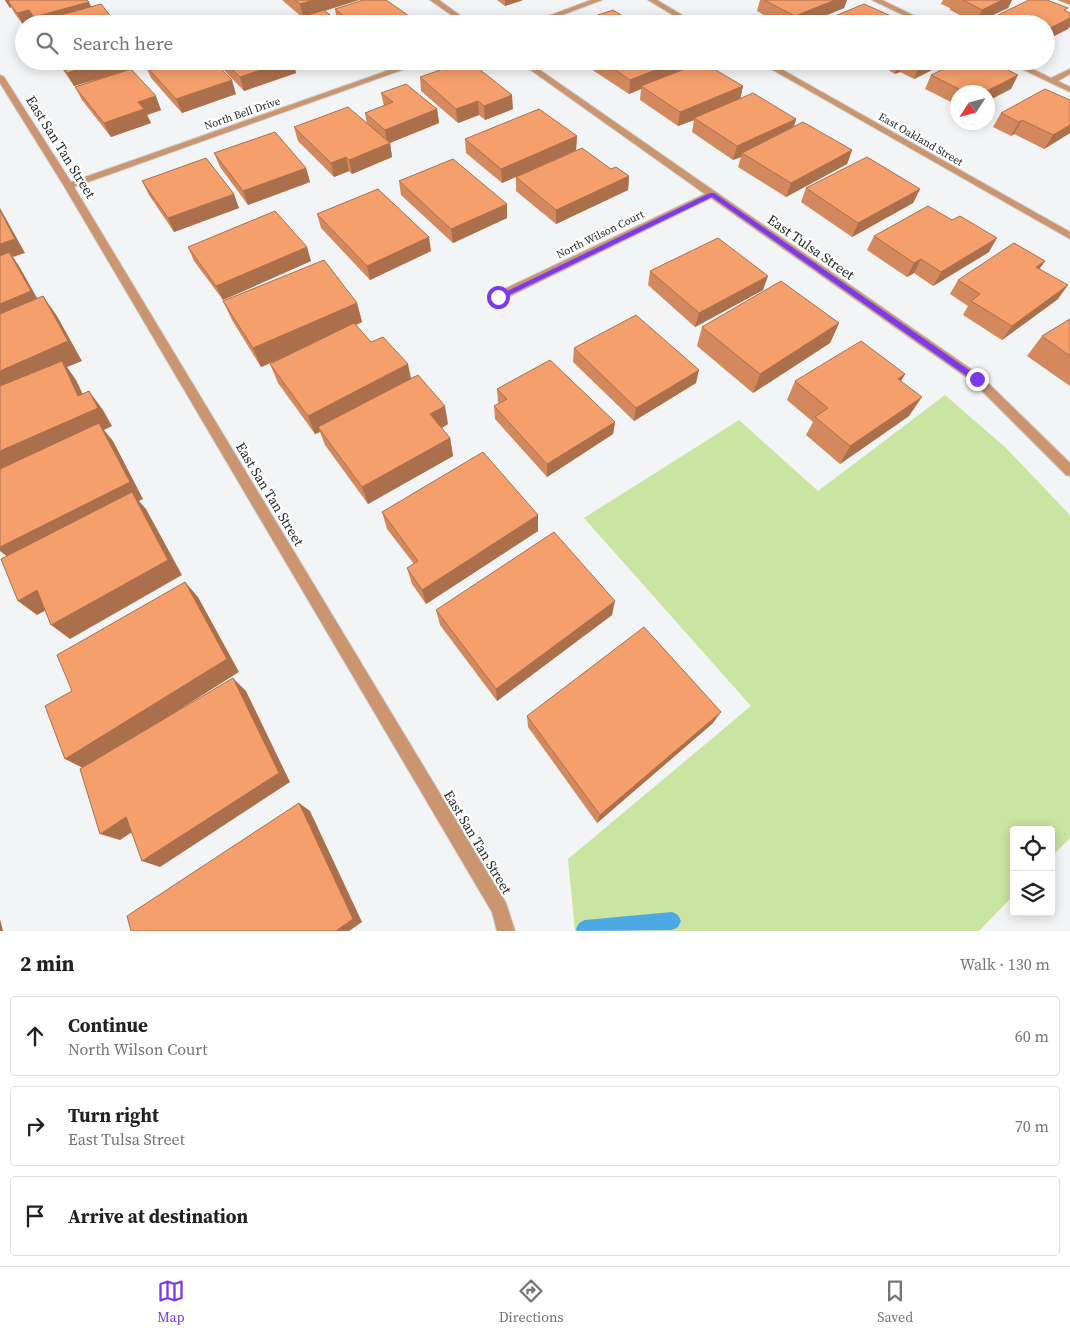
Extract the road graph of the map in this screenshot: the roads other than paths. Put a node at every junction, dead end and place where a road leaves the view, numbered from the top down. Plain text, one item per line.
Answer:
1 (434, 0) edge
2 (598, 0) edge
3 (652, 0) edge
4 (876, 0) edge
5 (456, 15) edge
6 (556, 15) edge
7 (678, 15) edge
8 (908, 15) edge
9 (397, 70) edge
10 (535, 70) edge
11 (777, 70) edge
12 (1028, 70) edge
13 (1070, 71) edge
14 (0, 77) edge
15 (1052, 81) junction
16 (1070, 90) edge
17 (68, 186) junction
18 (712, 194) junction
19 (1070, 236) edge
20 (498, 297) dead end
21 (1070, 471) edge
22 (506, 931) edge

1 - 5 street
2 - 6 street
3 - 7 street
4 - 8 street
9 - 17 street, North Bell Drive
10 - 18 street, East Tulsa Street
11 - 19 street, East Oakland Street
12 - 15 street
13 - 15 street
14 - 17 street, East San Tan Street
15 - 16 street
17 - 22 street, East San Tan Street
18 - 20 street, North Wilson Court
18 - 21 street, East Tulsa Street

